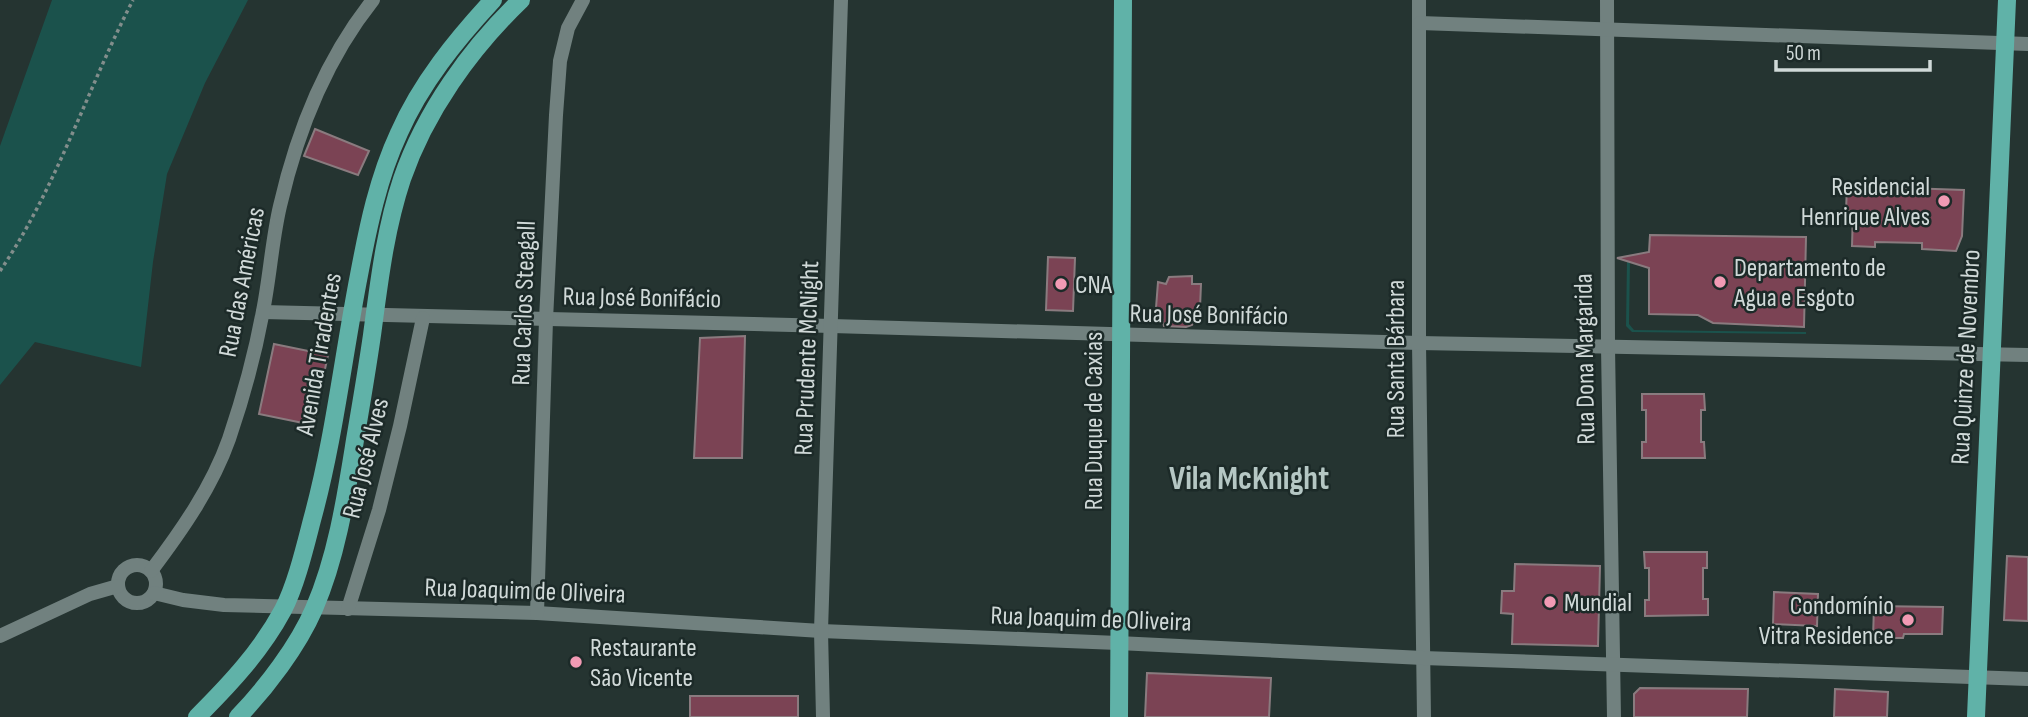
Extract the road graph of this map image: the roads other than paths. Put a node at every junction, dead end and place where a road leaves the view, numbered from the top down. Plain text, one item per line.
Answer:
1 (373, 0) edge
2 (493, 0) edge
3 (521, 0) edge
4 (583, 0) edge
5 (841, 0) edge
6 (1123, 0) edge
7 (1419, 0) edge
8 (1607, 0) edge
9 (2007, 0) edge
10 (1420, 23) junction
11 (1606, 29) junction
12 (2006, 43) junction
13 (2028, 44) edge
14 (263, 312) junction
15 (352, 315) junction
16 (374, 316) junction
17 (423, 318) junction
18 (546, 320) junction
19 (832, 326) junction
20 (1120, 336) junction
21 (1419, 343) junction
22 (1608, 347) junction
23 (1991, 354) junction
24 (2028, 355) edge
25 (151, 570) junction
26 (118, 586) junction
27 (154, 593) junction
28 (284, 607) junction
29 (314, 608) junction
30 (348, 609) junction
31 (537, 613) junction
32 (821, 631) junction
33 (0, 636) edge
34 (1118, 643) junction
35 (1423, 658) junction
36 (1614, 664) junction
37 (1978, 677) junction
38 (2028, 679) edge
39 (197, 717) edge
40 (238, 717) edge
41 (823, 717) edge
42 (1119, 717) edge
43 (1424, 717) edge
44 (1614, 717) edge
45 (1976, 717) edge

1 - 14 street, Rua das Américas
2 - 15 main road, Avenida Tiradentes
3 - 16 main road, Avenida Tiradentes
4 - 18 street, Rua Carlos Steagall
5 - 19 street, Rua Prudente McNight
6 - 20 main road, Rua Duque de Caxias
7 - 10 street, Rua Santa Bárbara
8 - 11 street, Rua Dona Margarida
9 - 12 main road, Rua Quinze de Novembro
10 - 11 street
10 - 21 street, Rua Santa Bárbara
11 - 12 street
11 - 22 street, Rua Dona Margarida
12 - 13 street
12 - 23 main road, Rua Quinze de Novembro
14 - 15 street, Rua José Bonifácio
14 - 25 street, Rua das Américas
15 - 16 street, Rua José Bonifácio
15 - 28 main road, Avenida Tiradentes
16 - 17 street, Rua José Bonifácio
16 - 29 main road, Avenida Tiradentes
17 - 18 street, Rua José Bonifácio
17 - 30 street, Rua José Alves
18 - 19 street, Rua José Bonifácio
18 - 31 street, Rua Carlos Steagall
19 - 20 street, Rua José Bonifácio
19 - 32 street, Rua Prudente McNight
20 - 21 street, Rua José Bonifácio
20 - 34 main road, Rua Duque de Caxias
21 - 22 street, Rua José Bonifácio
21 - 35 street, Rua Santa Bárbara
22 - 23 street, Rua José Bonifácio
22 - 36 street, Rua Dona Margarida
23 - 24 street, Rua José Bonifácio
23 - 37 main road, Rua Quinze de Novembro
25 - 26 street
25 - 27 street
26 - 27 street
26 - 33 street
27 - 28 street, Rua Joaquim de Oliveira
28 - 29 street, Rua Joaquim de Oliveira
28 - 39 main road, Avenida Tiradentes
29 - 30 street, Rua Joaquim de Oliveira
29 - 40 main road, Avenida Tiradentes
30 - 31 street, Rua Joaquim de Oliveira
31 - 32 street, Rua Joaquim de Oliveira
32 - 34 street, Rua Joaquim de Oliveira
32 - 41 street, Rua Prudente McNight
34 - 35 street, Rua Joaquim de Oliveira
34 - 42 main road, Rua Duque de Caxias
35 - 36 street, Rua Joaquim de Oliveira
35 - 43 street, Rua Santa Bárbara
36 - 37 street, Rua Joaquim de Oliveira
36 - 44 street, Rua Dona Margarida
37 - 38 street, Rua Joaquim de Oliveira
37 - 45 main road, Rua Quinze de Novembro

